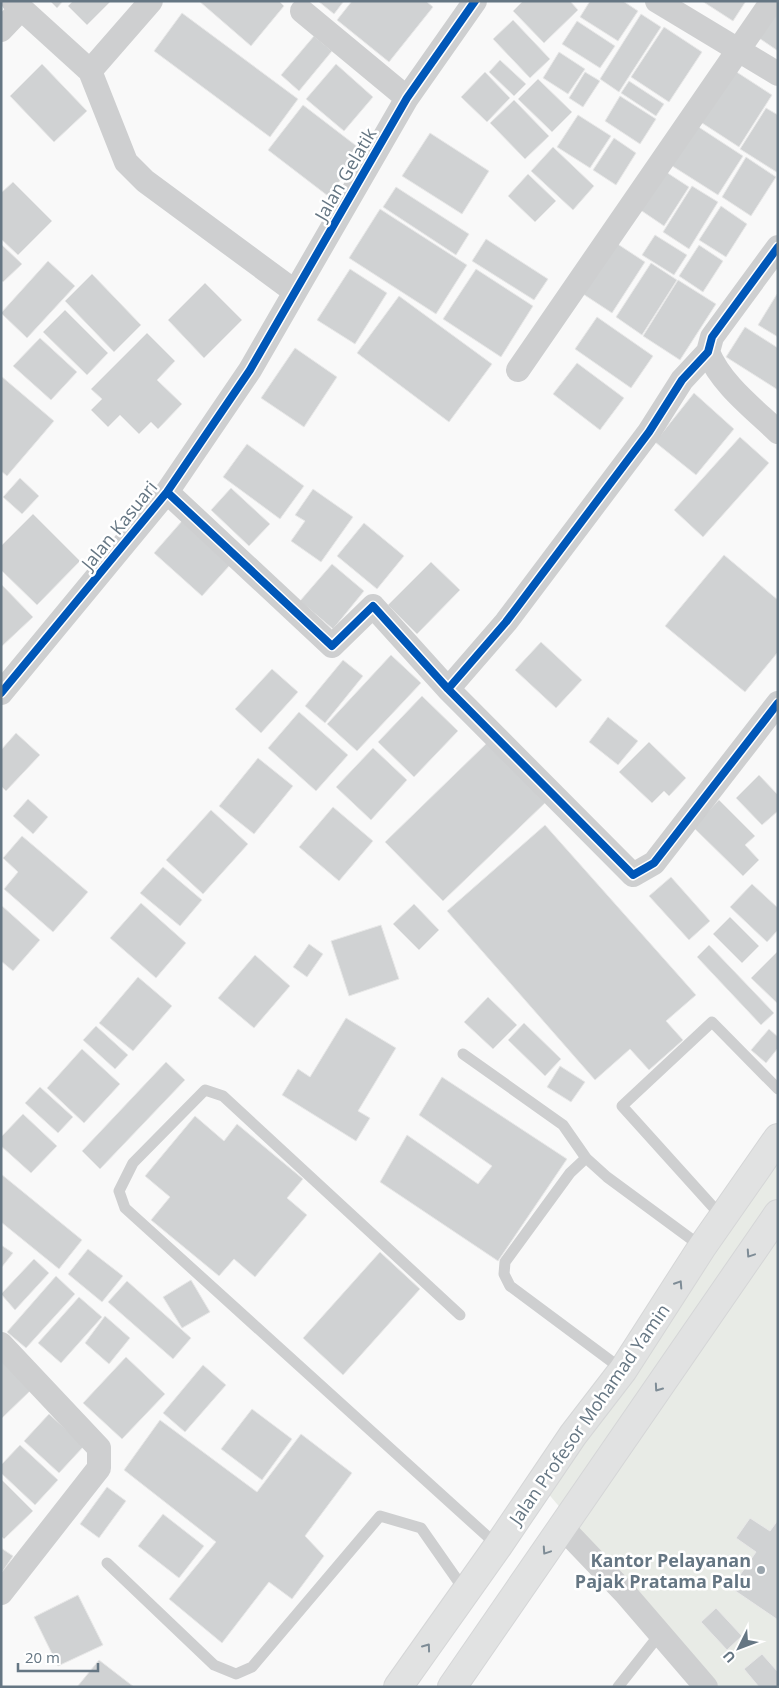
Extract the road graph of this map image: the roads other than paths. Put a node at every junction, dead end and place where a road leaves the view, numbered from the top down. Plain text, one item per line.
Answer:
1 (151, 1) edge
2 (476, 1) edge
3 (657, 1) edge
4 (772, 1) edge
5 (17, 5) edge
6 (302, 11) dead end
7 (1, 30) edge
8 (737, 50) junction
9 (90, 71) junction
10 (778, 74) edge
11 (406, 98) junction
12 (778, 248) edge
13 (294, 292) junction
14 (708, 352) junction
15 (250, 370) joint
16 (518, 370) dead end
17 (778, 432) edge
18 (167, 492) junction
19 (448, 689) junction
20 (1, 693) edge
21 (778, 703) edge
22 (463, 1054) dead end
23 (778, 1089) edge
24 (778, 1138) edge
25 (586, 1158) junction
26 (778, 1214) edge
27 (723, 1218) junction
28 (702, 1248) junction
29 (460, 1315) dead end
30 (1, 1344) edge
31 (623, 1370) junction
32 (562, 1527) junction
33 (498, 1546) junction
34 (108, 1563) dead end
35 (466, 1592) junction
36 (1, 1593) edge
37 (660, 1634) junction
38 (398, 1687) edge
39 (452, 1687) edge
40 (618, 1687) edge
41 (706, 1687) edge

1 - 9 street
2 - 11 street, Jalan Gelatik
3 - 8 street
4 - 8 street
5 - 7 street
5 - 9 street
6 - 11 street
8 - 10 street
8 - 16 street
9 - 13 street
11 - 13 street, Jalan Gelatik
12 - 14 street
13 - 15 street, Jalan Gelatik
14 - 17 street
14 - 19 street
15 - 18 street, Jalan Kasuari
18 - 19 street
18 - 20 street, Jalan Kasuari
19 - 21 street
22 - 25 lane
23 - 27 lane
24 - 27 main road, Jalan Profesor Mohamad Yamin
25 - 28 lane
25 - 31 lane
26 -> 32 main road
27 - 28 main road, Jalan Profesor Mohamad Yamin
31 -> 28 main road, Jalan Profesor Mohamad Yamin
29 - 33 lane
30 - 36 street
31 - 33 main road, Jalan Profesor Mohamad Yamin
32 - 37 street
32 -> 39 main road
33 - 35 main road, Jalan Profesor Mohamad Yamin
34 - 35 lane
38 -> 35 main road, Jalan Profesor Mohamad Yamin
37 - 40 lane
37 - 41 street

